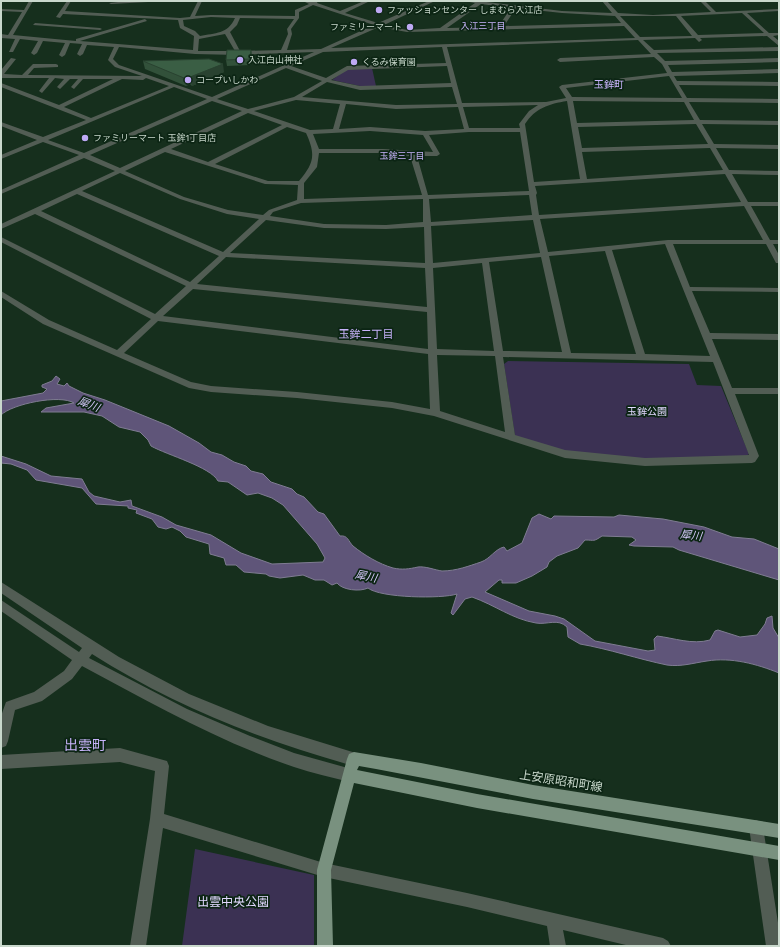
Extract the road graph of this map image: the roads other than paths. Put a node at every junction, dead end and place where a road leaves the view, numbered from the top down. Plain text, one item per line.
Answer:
1 (31, 1) edge
2 (69, 1) edge
3 (165, 1) edge
4 (200, 1) edge
5 (305, 1) edge
6 (320, 1) edge
7 (368, 1) edge
8 (433, 1) edge
9 (466, 1) edge
10 (604, 1) edge
11 (702, 1) edge
12 (111, 2) edge
13 (479, 3) junction
14 (313, 4) junction
15 (514, 7) junction
16 (1, 10) edge
17 (779, 10) edge
18 (25, 12) junction
19 (61, 12) junction
20 (743, 12) junction
21 (340, 13) junction
22 (715, 13) junction
23 (106, 14) junction
24 (617, 14) junction
25 (677, 15) junction
26 (153, 17) junction
27 (192, 17) junction
28 (238, 17) junction
29 (297, 18) junction
30 (180, 19) junction
31 (35, 24) dead end
32 (625, 24) junction
33 (53, 25) junction
34 (378, 26) junction
35 (552, 26) junction
36 (500, 28) junction
37 (99, 31) junction
38 (555, 31) dead end
39 (227, 32) junction
40 (769, 34) junction
41 (779, 34) edge
42 (1, 36) edge
43 (10, 36) junction
44 (19, 37) junction
45 (558, 37) dead end
46 (696, 37) junction
47 (197, 38) junction
48 (41, 39) junction
49 (639, 39) junction
50 (444, 40) junction
51 (70, 42) junction
52 (561, 42) junction
53 (85, 43) junction
54 (94, 44) junction
55 (779, 44) edge
56 (117, 46) junction
57 (779, 50) edge
58 (11, 51) dead end
59 (317, 51) junction
60 (708, 51) junction
61 (34, 52) dead end
62 (195, 52) junction
63 (286, 52) junction
64 (238, 53) junction
65 (80, 54) dead end
66 (655, 54) junction
67 (62, 55) dead end
68 (382, 58) junction
69 (13, 59) dead end
70 (37, 60) dead end
71 (560, 60) dead end
72 (779, 60) edge
73 (718, 62) junction
74 (664, 63) junction
75 (449, 64) junction
76 (33, 66) junction
77 (56, 66) dead end
78 (286, 66) junction
79 (127, 69) junction
80 (779, 71) edge
81 (727, 72) junction
82 (671, 74) junction
83 (1, 75) edge
84 (67, 75) junction
85 (24, 76) junction
86 (53, 77) junction
87 (82, 77) junction
88 (122, 77) junction
89 (152, 78) junction
90 (325, 80) junction
91 (676, 83) junction
92 (737, 84) junction
93 (779, 84) edge
94 (1, 85) edge
95 (175, 85) junction
96 (454, 85) junction
97 (60, 87) dead end
98 (74, 87) dead end
99 (42, 91) dead end
100 (296, 98) junction
101 (211, 99) junction
102 (570, 99) junction
103 (686, 100) junction
104 (779, 101) edge
105 (343, 103) junction
106 (545, 103) junction
107 (460, 105) junction
108 (60, 107) junction
109 (247, 110) junction
110 (92, 120) junction
111 (697, 122) junction
112 (779, 123) edge
113 (1, 124) edge
114 (286, 125) junction
115 (574, 125) junction
116 (467, 130) junction
117 (524, 130) junction
118 (335, 131) junction
119 (309, 132) junction
120 (425, 133) junction
121 (43, 140) junction
122 (712, 146) junction
123 (779, 147) edge
124 (166, 150) junction
125 (579, 150) junction
126 (316, 151) junction
127 (412, 154) junction
128 (84, 155) junction
129 (1, 157) edge
130 (209, 164) junction
131 (120, 171) junction
132 (727, 172) junction
133 (779, 173) edge
134 (584, 181) junction
135 (301, 183) junction
136 (532, 184) junction
137 (76, 191) junction
138 (1, 192) edge
139 (534, 193) junction
140 (426, 198) junction
141 (300, 201) junction
142 (745, 204) junction
143 (779, 204) edge
144 (35, 211) junction
145 (536, 216) junction
146 (262, 218) junction
147 (427, 224) junction
148 (1, 227) edge
149 (1, 239) edge
150 (668, 242) junction
151 (768, 242) junction
152 (779, 242) edge
153 (608, 248) junction
154 (224, 254) junction
155 (545, 255) junction
156 (485, 261) junction
157 (779, 261) edge
158 (430, 266) junction
159 (191, 286) junction
160 (688, 289) junction
161 (779, 290) edge
162 (1, 293) edge
163 (431, 310) junction
164 (156, 318) junction
165 (707, 336) junction
166 (779, 337) edge
167 (433, 352) junction
168 (118, 354) junction
169 (498, 354) junction
170 (567, 356) junction
171 (642, 358) junction
172 (716, 359) junction
173 (729, 391) junction
174 (779, 391) edge
175 (435, 413) junction
176 (511, 438) junction
177 (1, 587) edge
178 (1, 605) edge
179 (91, 646) junction
180 (80, 659) junction
181 (6, 706) edge
182 (1, 741) edge
183 (354, 759) junction
184 (1, 762) edge
185 (350, 775) junction
186 (157, 819) junction
187 (756, 827) junction
188 (779, 831) edge
189 (758, 850) junction
190 (779, 853) edge
191 (324, 870) junction
192 (554, 921) junction
193 (138, 946) edge
194 (325, 946) edge
195 (558, 946) edge
196 (663, 946) edge
197 (774, 946) edge

1 - 18 street
2 - 19 street
3 - 12 street
4 - 27 street
5 - 14 street
6 - 14 street
7 - 21 street
8 - 34 street
9 - 13 street
10 - 24 street
11 - 22 street
12 - 23 street
13 - 15 street
13 - 50 street
14 - 21 street
14 - 29 street
15 - 24 street
15 - 36 street
16 - 18 street
17 - 20 street
18 - 43 street
19 - 23 street
19 - 33 street
20 - 22 street
20 - 40 street
21 - 34 street
22 - 25 street
23 - 26 street
23 - 37 street
24 - 25 street
24 - 32 street
25 - 46 street
26 - 30 street
26 - 37 street
27 - 28 street
27 - 30 street
28 - 29 street
28 - 39 street
29 - 63 street
30 - 47 street
31 - 33 street
32 - 35 street
32 - 49 street
33 - 37 street
34 - 50 street
34 - 59 street
35 - 36 street
35 - 38 street
36 - 50 street
37 - 51 street
37 - 54 street
39 - 47 street
39 - 64 street
40 - 41 street
40 - 46 street
40 - 55 street
42 - 43 street
43 - 44 street
44 - 48 street
44 - 58 street
45 - 52 street
46 - 49 street
46 - 60 street
47 - 62 street
48 - 51 street
48 - 61 street
49 - 52 street
49 - 66 street
50 - 52 street
50 - 68 street
50 - 75 street
51 - 53 street
51 - 67 street
53 - 54 street
53 - 65 street
54 - 56 street
56 - 62 street
56 - 79 street
57 - 60 street
59 - 63 street
59 - 68 street
59 - 78 street
60 - 66 street
60 - 73 street
62 - 64 street
63 - 64 street
66 - 71 street
66 - 74 street
68 - 75 street
68 - 90 street
69 - 83 street
70 - 76 street
72 - 73 street
73 - 74 street
73 - 81 street
74 - 82 street
75 - 96 street
76 - 77 street
76 - 85 street
78 - 90 street
78 - 101 street
79 - 88 street
79 - 89 street
80 - 81 street
81 - 82 street
81 - 92 street
82 - 91 street
82 - 102 street
83 - 85 street
84 - 86 street
84 - 87 street
84 - 97 street
85 - 86 street
86 - 99 street
87 - 88 street
87 - 98 street
88 - 89 street
88 - 108 street
89 - 95 street
90 - 96 street
90 - 100 street
91 - 92 street
91 - 103 street
92 - 93 street
94 - 108 street
95 - 101 street
95 - 110 street
96 - 107 street
100 - 105 street
100 - 109 street
101 - 109 street
101 - 128 street
102 - 103 street
102 - 106 street
102 - 115 street
103 - 104 street
103 - 111 street
105 - 107 street
105 - 118 street
106 - 107 street
106 - 117 street
107 - 116 street
108 - 110 street
109 - 114 street
109 - 124 street
110 - 121 street
111 - 112 street
111 - 115 street
111 - 122 street
113 - 121 street
114 - 119 street
114 - 130 street
115 - 125 street
116 - 117 street
116 - 120 street
117 - 136 street
118 - 119 street
118 - 120 street
119 - 126 street
120 - 127 street
121 - 128 street
121 - 129 street
122 - 123 street
122 - 125 street
122 - 132 street
124 - 130 street
124 - 131 street
125 - 134 street
126 - 127 street
126 - 135 street
127 - 140 street
128 - 131 street
128 - 138 street
130 - 135 street
131 - 137 street
131 - 146 street
132 - 133 street
132 - 134 street
132 - 142 street
134 - 136 street
135 - 141 street
136 - 139 street
137 - 144 street
137 - 154 street
139 - 140 street
139 - 145 street
140 - 141 street
140 - 147 street
141 - 146 street
142 - 143 street
142 - 145 street
142 - 151 street
144 - 148 street
144 - 159 street
145 - 147 street
145 - 155 street
146 - 147 street
146 - 154 street
147 - 158 street
149 - 164 street
150 - 151 street
150 - 153 street
150 - 160 street
151 - 152 street
151 - 157 street
153 - 155 street
153 - 171 street
154 - 158 street
154 - 159 street
155 - 156 street
155 - 170 street
156 - 158 street
156 - 169 street
158 - 163 street
159 - 163 street
159 - 164 street
160 - 161 street
160 - 165 street
162 - 168 street
163 - 167 street
164 - 167 street
164 - 168 street
165 - 166 street
165 - 172 street
167 - 169 street
167 - 175 street
168 - 175 street
169 - 170 street
169 - 176 street
170 - 171 street
171 - 172 street
172 - 173 street
173 - 174 street
173 - 176 street
175 - 176 street
177 - 179 street
178 - 180 street
179 - 180 street
179 - 183 street
180 - 181 street
180 - 185 street
181 - 182 street
183 - 185 main road
183 - 187 main road, 上安原昭和町線
184 - 186 street
185 - 189 main road
185 - 191 main road
186 - 191 street
186 - 193 street
187 - 188 main road, 上安原昭和町線
187 - 189 street
189 - 190 main road
189 - 197 street
191 - 192 street
191 - 194 main road
192 - 195 street
192 - 196 street

